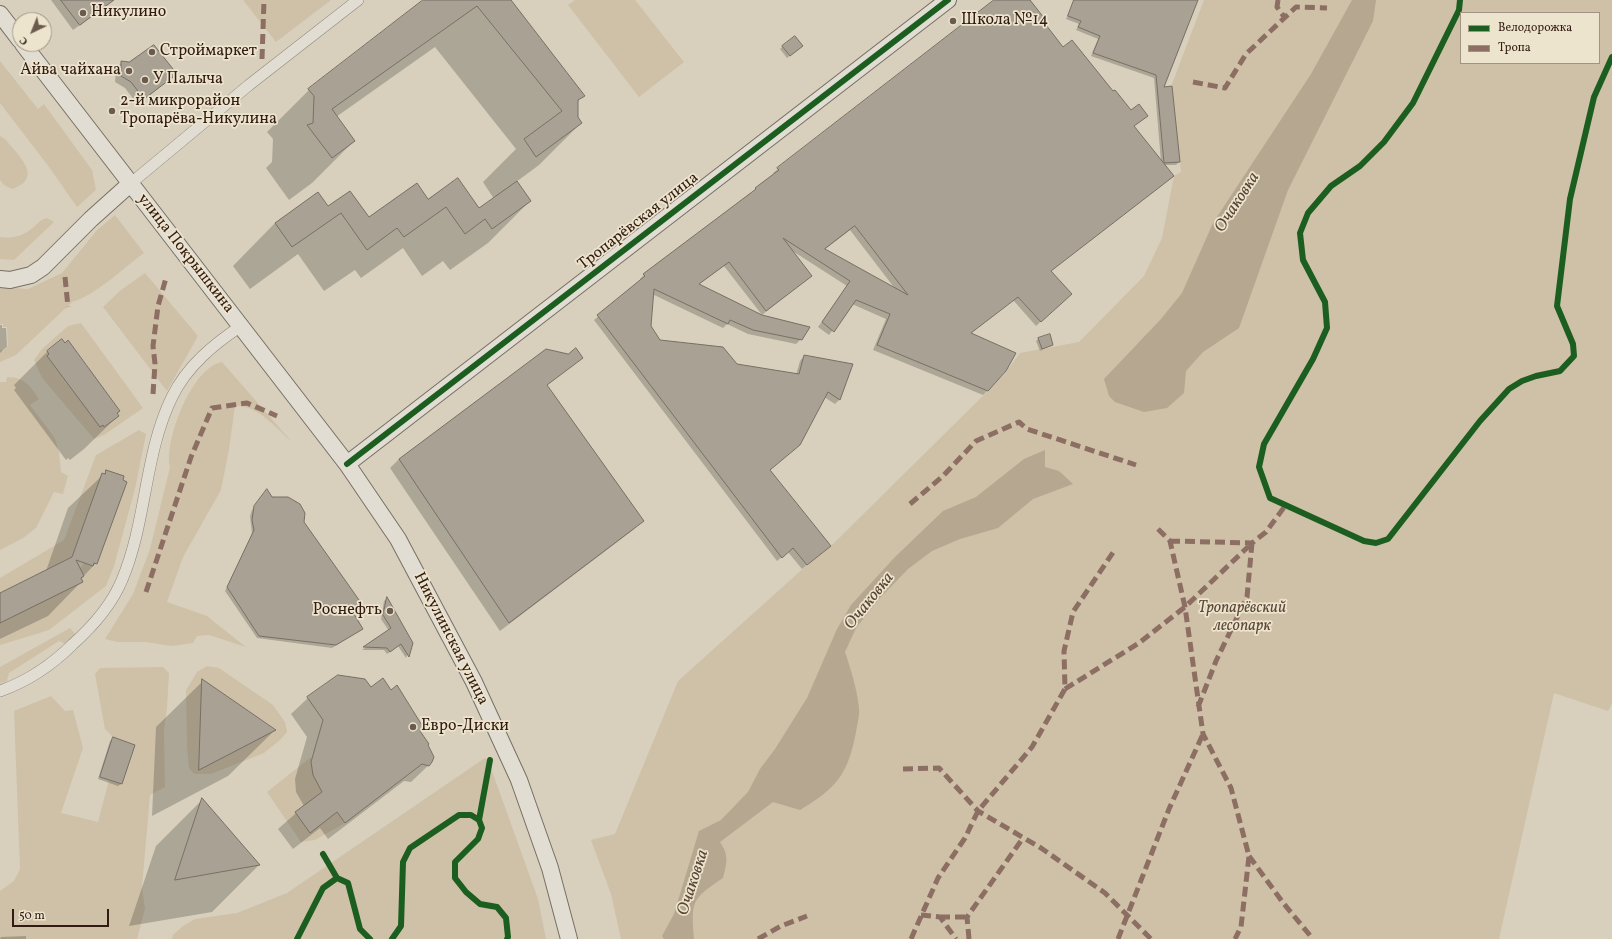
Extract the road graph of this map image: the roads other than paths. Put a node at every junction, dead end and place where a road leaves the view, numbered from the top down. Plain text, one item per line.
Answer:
1 (358, 0) edge
2 (948, 0) edge
3 (0, 14) edge
4 (12, 30) edge
5 (29, 52) edge
6 (130, 184) junction
7 (0, 279) edge
8 (241, 326) junction
9 (347, 464) junction
10 (0, 691) edge
11 (569, 939) edge

1 - 6 street
2 - 9 main road, Тропарёвская улица
3 - 4 main road
5 - 6 main road, улица Покрышкина
6 - 7 main road
6 - 8 main road, улица Покрышкина
8 - 9 main road, улица Покрышкина
8 - 10 street
9 - 11 main road, Никулинская улица

